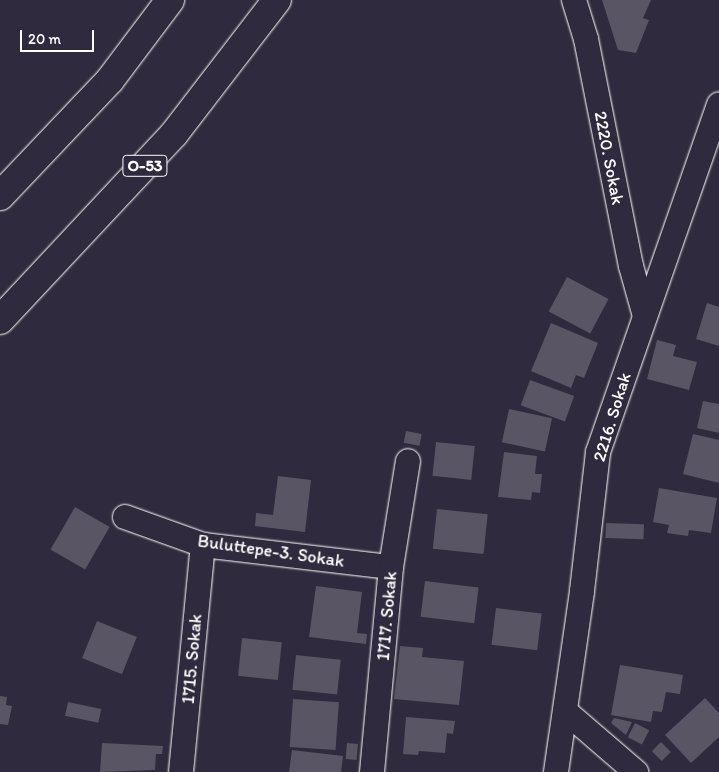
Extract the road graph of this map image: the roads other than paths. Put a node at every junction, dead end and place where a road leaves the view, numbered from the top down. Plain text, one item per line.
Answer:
1 (160, 0) edge
2 (170, 0) edge
3 (277, 0) edge
4 (574, 0) edge
5 (110, 80) junction
6 (719, 104) edge
7 (0, 196) edge
8 (645, 316) junction
9 (0, 320) edge
10 (408, 461) dead end
11 (125, 517) dead end
12 (203, 545) junction
13 (391, 567) junction
14 (565, 711) junction
15 (181, 772) edge
16 (372, 772) edge
17 (556, 772) edge
18 (636, 772) edge

1 - 5 highway
2 - 5 highway
3 - 9 highway, O-53
4 - 8 street, 2220. Sokak
5 - 7 highway
6 - 8 street, 2216. Sokak
8 - 14 street, 2216. Sokak
10 - 13 street, 1717. Sokak
11 - 12 street, Buluttepe-3. Sokak
12 - 13 street, Buluttepe-3. Sokak
12 - 15 street, 1715. Sokak
13 - 16 street, 1717. Sokak
14 - 17 street, 2216. Sokak
14 - 18 street

